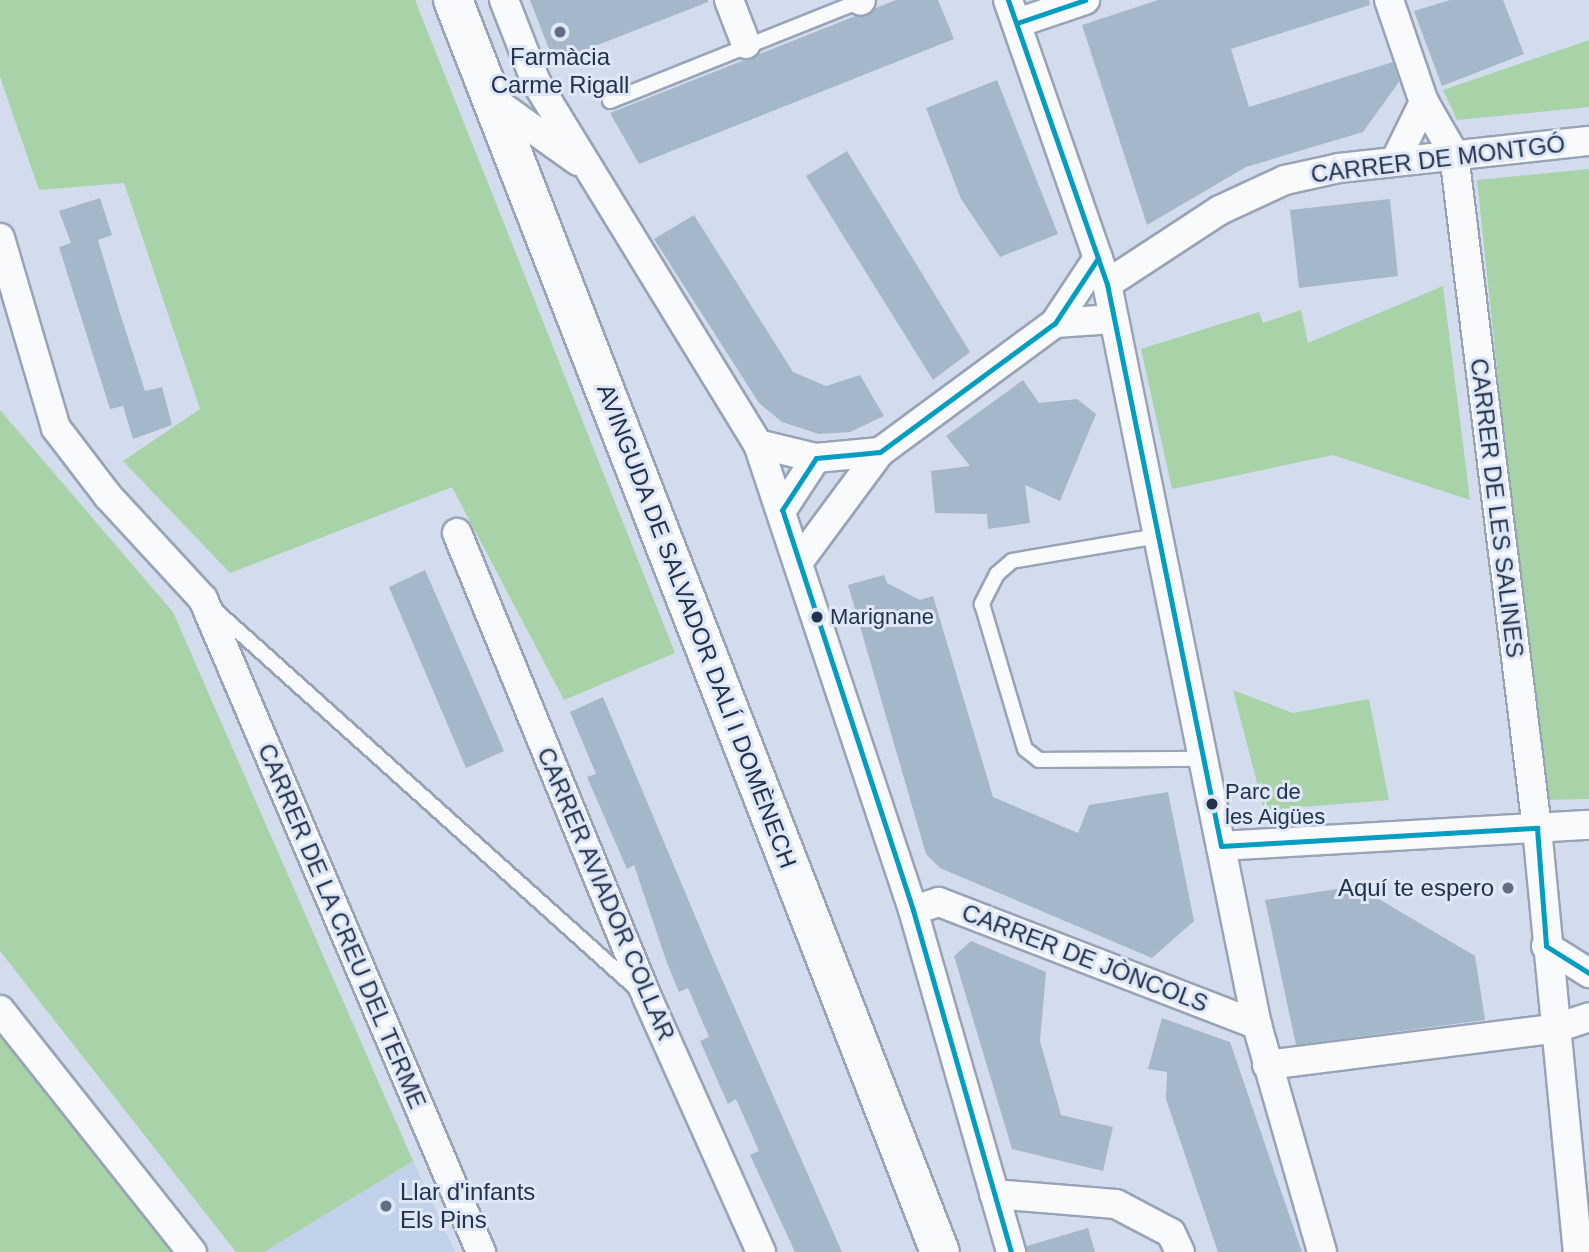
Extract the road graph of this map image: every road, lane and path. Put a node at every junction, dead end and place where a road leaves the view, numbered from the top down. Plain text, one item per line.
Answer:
1 (453, 0) edge
2 (504, 0) edge
3 (729, 0) edge
4 (861, 0) edge
5 (1085, 0) edge
6 (1389, 0) edge
7 (1013, 11) edge
8 (746, 44) junction
9 (491, 99) junction
10 (610, 101) dead end
11 (1424, 102) junction
12 (1589, 141) edge
13 (1454, 154) junction
14 (1395, 161) junction
15 (586, 166) junction
16 (0, 238) edge
17 (1103, 271) junction
18 (1114, 319) junction
19 (1055, 323) junction
20 (758, 444) junction
21 (880, 452) junction
22 (816, 458) junction
23 (782, 510) junction
24 (457, 534) dead end
25 (1158, 536) junction
26 (800, 560) junction
27 (203, 599) junction
28 (1201, 759) junction
29 (1589, 825) edge
30 (1537, 828) junction
31 (1221, 846) junction
32 (912, 910) junction
33 (1546, 946) junction
34 (1589, 974) edge
35 (647, 997) junction
36 (0, 1010) edge
37 (1589, 1017) edge
38 (1256, 1025) junction
39 (1553, 1029) junction
40 (1267, 1065) junction
41 (994, 1194) junction
42 (192, 1252) edge
43 (481, 1252) edge
44 (761, 1252) edge
45 (940, 1252) edge
46 (1011, 1252) edge
47 (1180, 1252) edge
48 (1322, 1252) edge
49 (1578, 1252) edge

1 - 9 main road, AVINGUDA DE SALVADOR DALÍ I DOMÈNECH
2 - 15 street
3 - 8 street
4 - 8 lane
5 - 7 street
6 - 11 street, CARRER DE LES SALINES
7 - 17 street
8 - 10 lane
9 - 15 street
9 - 45 main road, AVINGUDA DE SALVADOR DALÍ I DOMÈNECH
11 - 13 street, CARRER DE LES SALINES
11 - 14 street
12 - 13 street, CARRER DE MONTGÓ
13 - 14 street, CARRER DE MONTGÓ
13 - 30 street, CARRER DE LES SALINES
14 - 17 street, CARRER DE MONTGÓ
15 - 20 street
16 - 27 street, CARRER DE LA CREU DEL TERME
17 - 18 street
17 - 19 street, CARRER DE MONTGÓ
18 - 19 street
18 - 25 street
19 - 21 street, CARRER DE MONTGÓ
20 - 22 street
20 - 23 street
21 - 22 street
21 - 26 street, CARRER DE MONTGÓ
22 - 23 street
23 - 26 street
24 - 35 street, CARRER AVIADOR COLLAR
25 - 28 street
25 - 28 lane
26 - 32 street
27 - 35 lane
27 - 43 street, CARRER DE LA CREU DEL TERME
28 - 31 street
29 - 30 street
30 - 31 street
30 - 33 street, CARRER DE LES SALINES
31 - 38 street
32 - 38 street, CARRER DE JÒNCOLS
32 - 41 street
33 - 34 street
33 - 39 street, CARRER DE LES SALINES
35 - 44 street, CARRER AVIADOR COLLAR
36 - 42 street
37 - 39 street
38 - 40 street
39 - 40 street
39 - 49 street, CARRER DE LES SALINES
40 - 48 street
41 - 46 street
41 - 47 street

